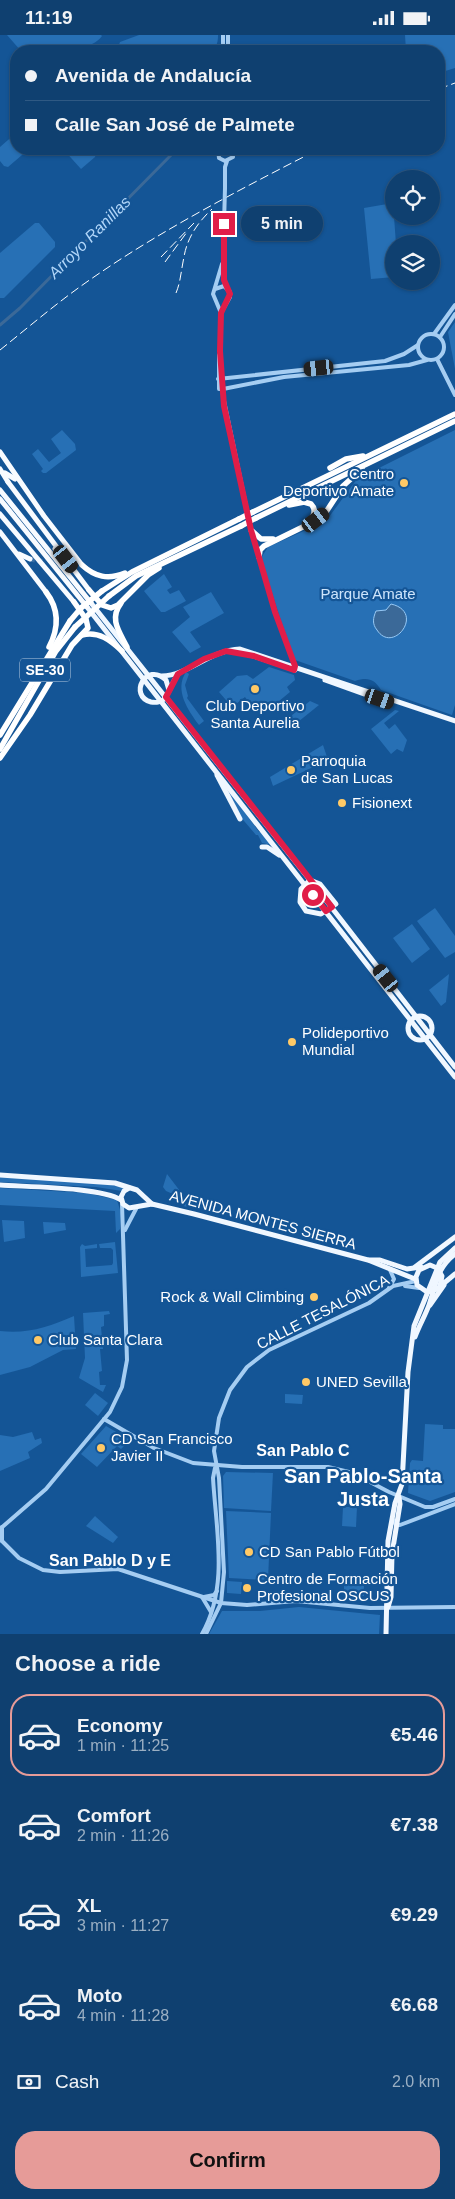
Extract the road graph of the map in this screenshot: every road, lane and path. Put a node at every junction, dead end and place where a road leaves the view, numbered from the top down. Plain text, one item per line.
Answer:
1 (217, 155) edge
2 (233, 155) edge
3 (225, 161) junction
4 (223, 262) junction
5 (225, 286) junction
6 (215, 289) junction
7 (216, 300) junction
8 (227, 301) junction
9 (455, 305) edge
10 (221, 313) junction
11 (455, 314) edge
12 (434, 334) junction
13 (440, 337) junction
14 (418, 345) junction
15 (220, 351) junction
16 (437, 359) junction
17 (427, 360) junction
18 (222, 379) junction
19 (228, 387) junction
20 (223, 389) junction
21 (455, 395) edge
22 (455, 413) edge
23 (455, 423) edge
24 (236, 437) dead end
25 (232, 442) junction
26 (0, 452) edge
27 (374, 453) junction
28 (369, 463) junction
29 (330, 468) dead end
30 (0, 469) edge
31 (5, 473) dead end
32 (21, 484) junction
33 (0, 491) edge
34 (0, 499) edge
35 (280, 507) junction
36 (0, 514) edge
37 (255, 515) junction
38 (44, 516) junction
39 (240, 522) junction
40 (304, 525) junction
41 (251, 530) junction
42 (0, 532) edge
43 (54, 539) dead end
44 (261, 539) junction
45 (275, 539) junction
46 (192, 542) junction
47 (255, 544) junction
48 (264, 546) junction
49 (55, 549) dead end
50 (15, 551) junction
51 (259, 557) junction
52 (30, 559) tunnel mouth
53 (171, 560) junction
54 (45, 562) tunnel mouth
55 (82, 565) joint
56 (73, 590) junction
57 (46, 592) joint
58 (87, 592) junction
59 (123, 601) junction
60 (74, 603) joint
61 (89, 605) junction
62 (80, 636) junction
63 (124, 649) junction
64 (294, 668) junction
65 (178, 674) junction
66 (162, 676) junction
67 (147, 677) junction
68 (28, 687) junction
69 (169, 690) junction
70 (164, 699) junction
71 (455, 723) edge
72 (0, 735) edge
73 (0, 749) edge
74 (0, 758) edge
75 (211, 763) junction
76 (240, 819) dead end
77 (262, 847) dead end
78 (286, 861) junction
79 (310, 880) junction
80 (304, 884) junction
81 (332, 907) junction
82 (326, 911) junction
83 (416, 1017) junction
84 (410, 1020) junction
85 (427, 1037) junction
86 (455, 1067) edge
87 (455, 1077) edge
88 (0, 1175) edge
89 (0, 1185) edge
90 (129, 1188) junction
91 (140, 1193) junction
92 (122, 1201) junction
93 (152, 1204) junction
94 (137, 1206) junction
95 (122, 1237) junction
96 (455, 1237) edge
97 (455, 1248) edge
98 (455, 1254) edge
99 (431, 1255) junction
100 (368, 1260) junction
101 (440, 1262) junction
102 (426, 1266) junction
103 (415, 1267) junction
104 (388, 1269) junction
105 (438, 1270) junction
106 (455, 1274) edge
107 (449, 1279) junction
108 (416, 1280) junction
109 (400, 1285) junction
110 (440, 1286) junction
111 (419, 1288) junction
112 (388, 1289) junction
113 (430, 1292) junction
114 (428, 1307) junction
115 (412, 1343) junction
116 (104, 1419) junction
117 (215, 1465) junction
118 (399, 1496) junction
119 (455, 1499) edge
120 (455, 1504) edge
121 (425, 1507) junction
122 (425, 1515) junction
123 (392, 1518) junction
124 (396, 1525) junction
125 (1, 1528) edge
126 (1, 1541) edge
127 (218, 1590) junction
128 (202, 1597) junction
129 (216, 1602) junction
130 (221, 1603) junction
131 (388, 1607) junction
132 (455, 1607) edge
133 (212, 1614) junction
134 (203, 1634) edge
135 (386, 1634) edge

1 - 3 street
2 - 3 street
3 - 4 street, bridge
4 - 5 street
4 - 6 street
5 - 6 street
5 - 8 street
6 - 7 street
7 - 8 street
7 - 10 street
8 - 10 street
9 - 12 street
10 - 15 street
11 - 13 street
12 - 13 street
12 - 14 street
13 - 16 street
14 - 17 street
14 - 18 street
15 - 18 street
15 - 18 street
16 - 17 street
16 - 21 street
17 - 19 street
18 - 19 street
18 - 20 street
19 - 20 street
20 - 25 street
22 - 27 highway, SE-30
23 - 28 highway, SE-30
24 - 25 street
25 - 41 street
26 - 32 highway
27 - 29 highway
27 - 37 highway, SE-30
28 - 35 highway, SE-30
28 - 40 highway
30 - 58 highway, bridge
31 - 32 highway
32 - 38 highway
33 - 58 highway
34 - 56 highway
35 - 37 highway, SE-30
35 - 40 highway
36 - 60 highway
37 - 39 highway, SE-30, bridge
38 - 43 highway
38 - 55 highway
39 - 46 highway, SE-30
39 - 53 highway, SE-30
40 - 45 highway
41 - 44 highway
41 - 47 street
42 - 50 highway
44 - 45 highway
44 - 47 highway
45 - 48 highway
46 - 55 highway
46 - 68 highway, SE-30, bridge
47 - 48 highway
47 - 51 street
48 - 51 highway
49 - 58 highway
50 - 52 highway
50 - 57 highway
51 - 64 street
53 - 59 highway
53 - 73 highway, SE-30, bridge
54 - 56 highway
56 - 61 highway
57 - 68 highway
58 - 59 highway
58 - 61 highway
59 - 63 highway
60 - 62 highway
61 - 63 main road
62 - 63 highway
62 - 74 highway
63 - 67 main road
64 - 65 main road
64 - 71 main road
65 - 66 main road
65 - 69 main road
66 - 67 main road
66 - 69 main road
67 - 70 main road
67 - 70 main road
68 - 72 highway, SE-30
69 - 70 main road
70 - 75 main road
70 - 79 main road
75 - 76 main road
75 - 78 main road
77 - 78 main road
78 - 80 main road
79 - 80 main road
79 - 81 main road
80 - 82 main road
80 - 82 main road
81 - 82 main road
81 - 83 main road
82 - 84 main road
83 - 84 main road
83 - 85 main road
83 - 85 main road
84 - 85 main road
84 - 85 main road
85 - 86 main road
85 - 87 main road
88 - 90 main road
89 - 92 main road
90 - 91 main road
90 - 92 main road
91 - 93 main road, AVENIDA MONTES SIERRA
91 - 94 main road
92 - 94 main road
92 - 95 street
93 - 94 main road, AVENIDA MONTES SIERRA
93 - 100 main road, AVENIDA MONTES SIERRA
94 - 95 street
95 - 116 street
96 - 99 main road
97 - 101 main road
98 - 105 main road
99 - 102 main road
99 - 103 main road
100 - 103 main road, AVENIDA MONTES SIERRA
100 - 104 main road, AVENIDA MONTES SIERRA
101 - 102 main road
101 - 105 main road
102 - 103 main road, AVENIDA MONTES SIERRA
102 - 105 main road
102 - 108 main road
104 - 108 main road, AVENIDA MONTES SIERRA
104 - 112 street
105 - 110 main road
105 - 113 main road
106 - 107 main road
107 - 110 main road
107 - 114 main road
108 - 109 street, CALLE TESALÓNICA
108 - 111 main road
109 - 111 street
109 - 112 street, CALLE TESALÓNICA
110 - 113 main road
111 - 113 main road
112 - 117 street, CALLE TESALÓNICA
113 - 114 main road
113 - 115 main road
114 - 115 main road
115 - 118 main road
116 - 117 street
116 - 125 street
117 - 118 street
117 - 127 street, CALLE TESALÓNICA
117 - 130 street, CALLE TESALÓNICA
118 - 121 street
118 - 123 main road
118 - 124 main road
119 - 121 street
120 - 122 street
121 - 122 street
122 - 124 street
123 - 124 street
123 - 131 main road
124 - 131 main road
125 - 126 street
126 - 128 street
127 - 128 street
127 - 129 street, CALLE TESALÓNICA
128 - 129 street
128 - 133 street
129 - 130 street
129 - 133 street, CALLE TESALÓNICA
130 - 131 street
130 - 134 street, CALLE TESALÓNICA
131 - 132 street
131 - 135 main road
133 - 134 street, CALLE TESALÓNICA

